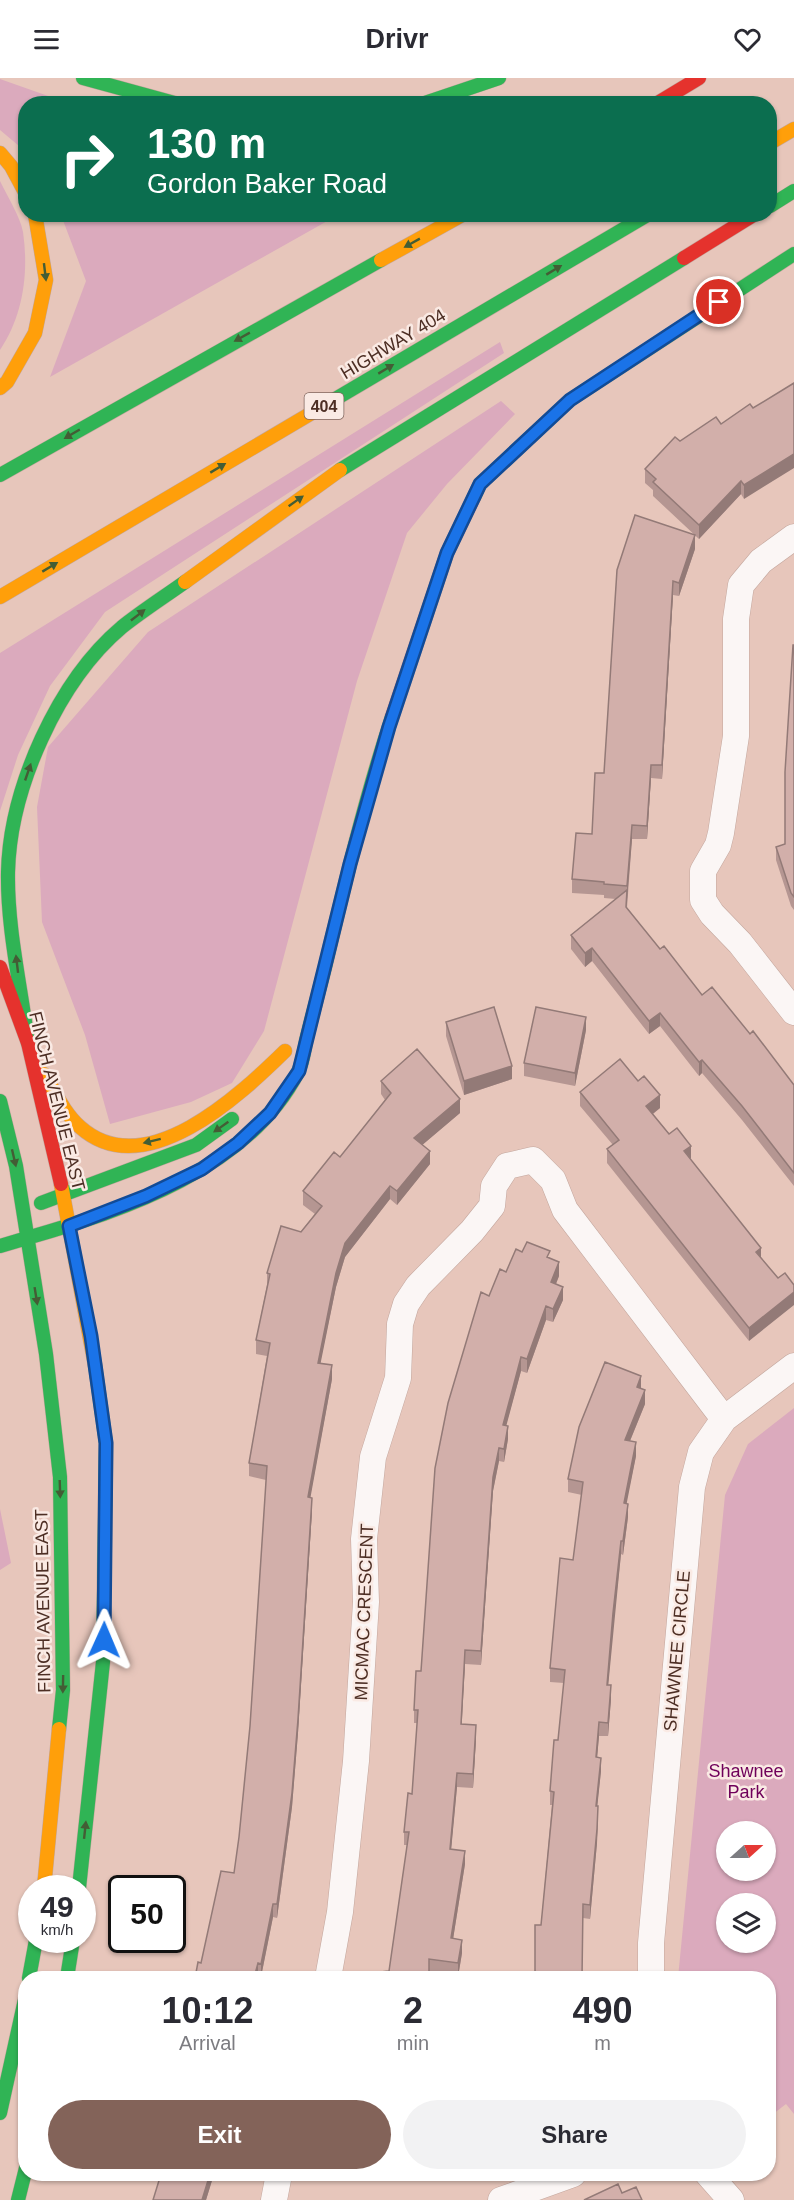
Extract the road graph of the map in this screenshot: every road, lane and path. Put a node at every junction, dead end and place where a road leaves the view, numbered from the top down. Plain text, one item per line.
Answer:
1 (83, 78) edge
2 (499, 78) edge
3 (699, 78) edge
4 (149, 96) edge
5 (446, 96) edge
6 (669, 96) edge
7 (794, 129) edge
8 (777, 139) edge
9 (0, 153) edge
10 (18, 179) edge
11 (794, 190) edge
12 (777, 201) edge
13 (36, 222) edge
14 (450, 222) edge
15 (635, 222) edge
16 (742, 222) edge
17 (794, 254) edge
18 (0, 388) edge
19 (0, 475) edge
20 (794, 537) edge
21 (0, 597) edge
22 (0, 967) edge
23 (794, 1012) edge
24 (313, 1013) junction
25 (28, 1043) junction
26 (285, 1051) junction
27 (0, 1101) edge
28 (63, 1195) junction
29 (22, 1210) junction
30 (69, 1226) junction
31 (27, 1238) junction
32 (0, 1246) edge
33 (794, 1366) edge
34 (724, 1419) junction
35 (45, 1875) edge
36 (80, 1875) edge
37 (34, 1953) edge
38 (71, 1953) edge
39 (30, 1971) edge
40 (68, 1971) edge
41 (329, 1971) edge
42 (651, 1971) edge
43 (18, 2031) edge
44 (0, 2113) edge
45 (23, 2181) edge
46 (278, 2181) edge
47 (554, 2181) edge
48 (714, 2181) edge
49 (18, 2200) edge
50 (274, 2200) edge
51 (501, 2200) edge
52 (731, 2200) edge

1 - 4 main road
2 - 5 main road
3 - 6 main road
7 - 8 main road
9 - 10 main road
11 - 12 main road
13 -> 18 main road
14 -> 19 main road
21 -> 15 main road, HIGHWAY 404 / 404
25 -> 16 main road
17 - 24 main road
20 - 23 street
22 - 25 main road, FINCH AVENUE EAST
24 - 26 main road
24 - 30 main road
26 -> 25 main road
25 - 28 main road, FINCH AVENUE EAST
26 -> 28 main road
27 -> 29 main road, FINCH AVENUE EAST
28 - 29 main road
28 - 30 main road, FINCH AVENUE EAST
29 - 31 main road, FINCH AVENUE EAST
30 - 31 main road
36 -> 30 main road, FINCH AVENUE EAST
31 - 32 main road
31 -> 35 main road, FINCH AVENUE EAST
33 - 34 street, SHAWNEE CIRCLE
34 - 41 street, MICMAC CRESCENT
34 - 42 street, SHAWNEE CIRCLE
37 - 39 main road
38 - 40 main road
43 - 44 main road
45 - 49 main road
46 - 50 street
47 - 51 street
48 - 52 street

